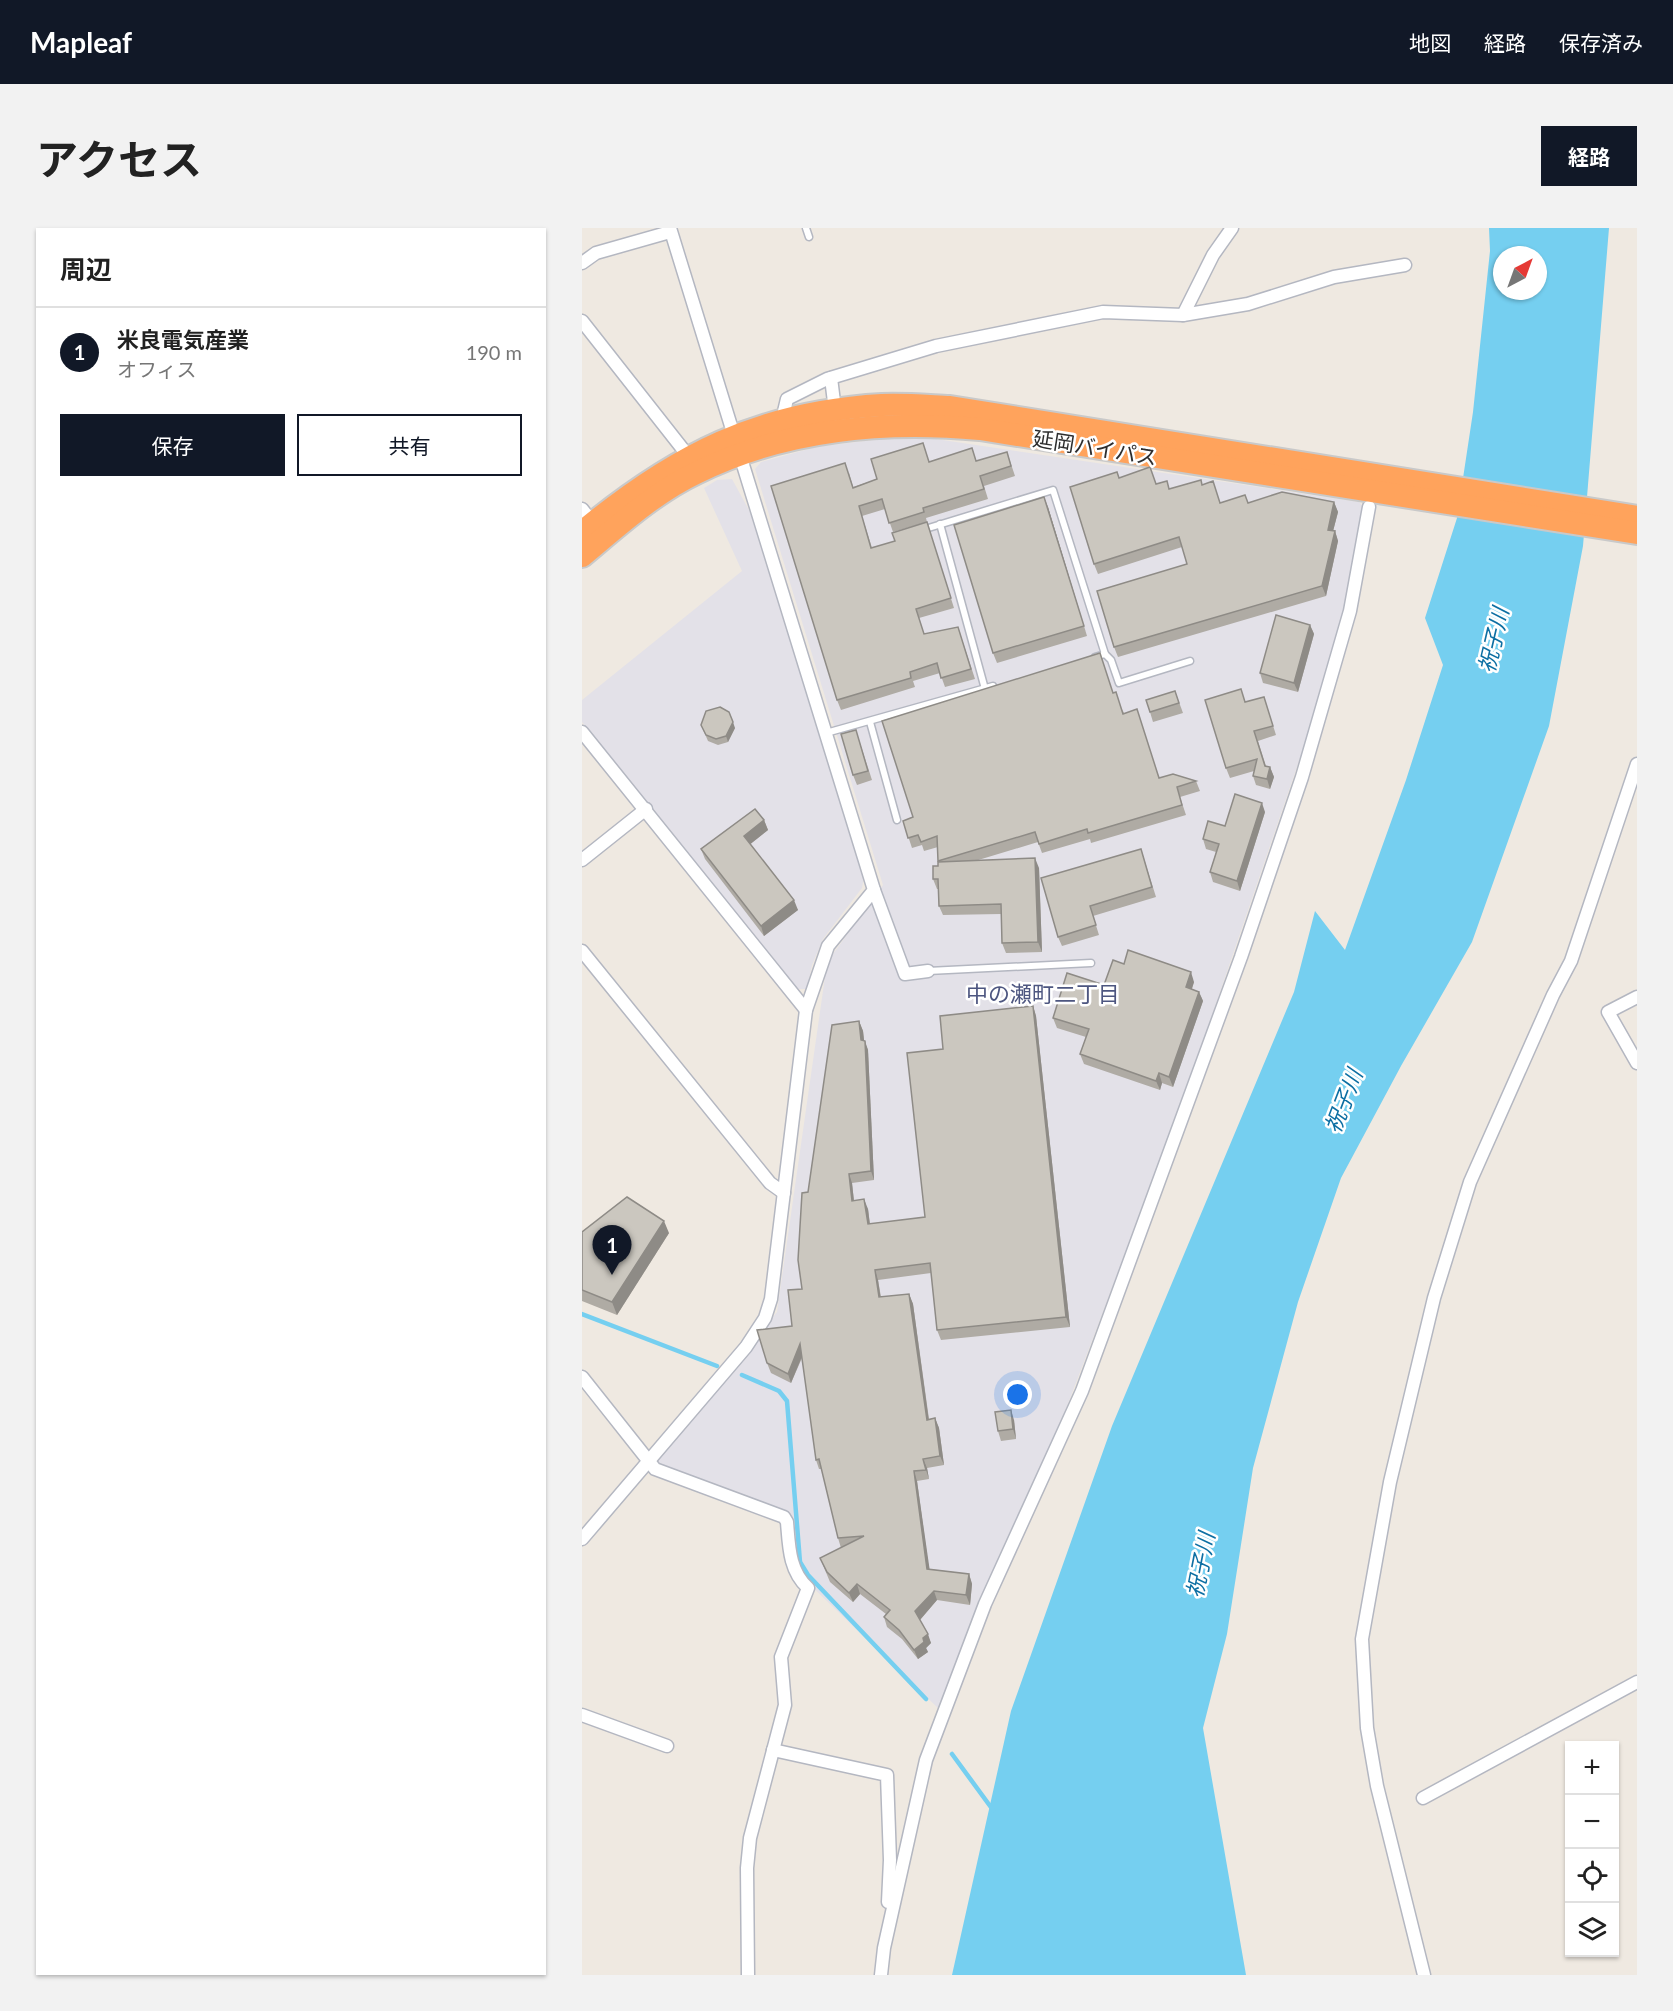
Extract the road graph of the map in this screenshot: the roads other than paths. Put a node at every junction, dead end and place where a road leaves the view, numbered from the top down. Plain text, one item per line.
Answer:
1 (806, 228) edge
2 (1232, 228) edge
3 (670, 230) edge
4 (809, 237) dead end
5 (582, 263) edge
6 (1405, 265) dead end
7 (1183, 315) junction
8 (582, 321) edge
9 (831, 378) junction
10 (835, 410) junction
11 (782, 420) junction
12 (736, 445) junction
13 (689, 457) junction
14 (1374, 490) junction
15 (1637, 517) edge
16 (586, 521) edge
17 (940, 524) junction
18 (911, 532) edge
19 (1637, 533) edge
20 (582, 556) edge
21 (1105, 654) junction
22 (1083, 660) edge
23 (1190, 662) dead end
24 (996, 686) edge
25 (985, 689) junction
26 (870, 722) junction
27 (582, 732) edge
28 (826, 733) junction
29 (1637, 764) edge
30 (646, 809) junction
31 (897, 820) dead end
32 (582, 860) edge
33 (874, 890) junction
34 (582, 951) edge
35 (1091, 963) dead end
36 (928, 971) joint
37 (1637, 997) edge
38 (806, 1010) junction
39 (1637, 1063) edge
40 (784, 1193) junction
41 (582, 1377) edge
42 (648, 1462) junction
43 (582, 1539) edge
44 (1637, 1682) edge
45 (582, 1715) edge
46 (667, 1746) dead end
47 (773, 1750) junction
48 (1424, 1798) dead end
49 (884, 1948) junction
50 (747, 1975) edge
51 (881, 1975) edge
52 (1424, 1975) edge

1 - 4 lane
2 - 7 street
3 - 5 street
3 - 12 street
6 - 7 street
7 - 9 street
8 - 13 street
9 - 10 street
9 - 11 street
10 - 11 highway, 延岡バイパス
10 - 14 highway, 延岡バイパス
11 - 12 highway, 延岡バイパス
12 - 13 highway, 延岡バイパス
12 - 14 highway, 延岡バイパス
12 - 20 highway, 延岡バイパス
12 - 28 street
13 - 16 highway, 延岡バイパス
14 - 15 highway, 延岡バイパス
14 - 19 highway, 延岡バイパス
14 - 49 street
17 - 18 lane
17 - 21 lane
17 - 25 lane
21 - 22 lane
21 - 23 lane
24 - 25 lane
25 - 26 lane
26 - 28 lane
26 - 31 lane
27 - 30 street
28 - 33 street
29 - 52 street
30 - 32 street
30 - 38 street
33 - 36 street
33 - 38 street
34 - 40 street
35 - 36 lane
37 - 39 street
38 - 40 street
40 - 42 street
41 - 42 street
42 - 43 street
42 - 47 street
44 - 48 street
45 - 46 street
47 - 49 street
47 - 50 street
49 - 51 street

